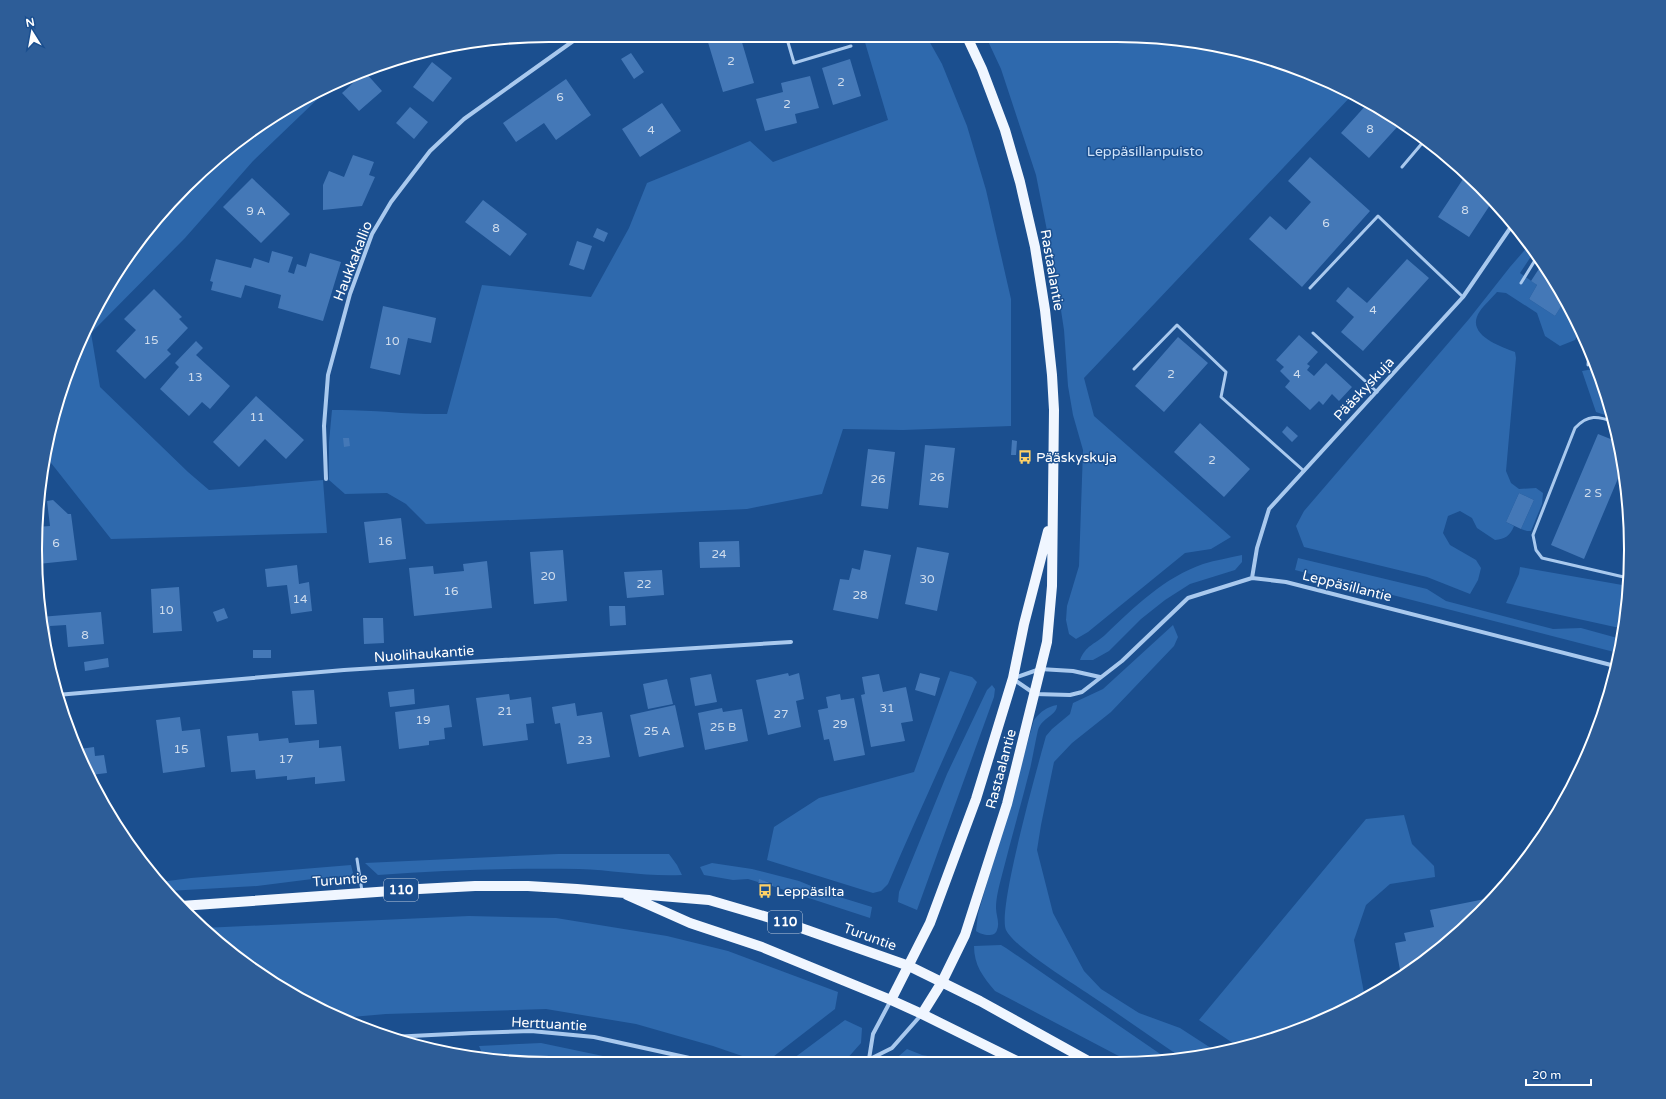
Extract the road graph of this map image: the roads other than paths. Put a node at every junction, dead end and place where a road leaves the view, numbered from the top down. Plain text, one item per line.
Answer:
1 (572, 42) edge
2 (788, 42) edge
3 (969, 42) edge
4 (851, 46) dead end
5 (1421, 144) edge
6 (1402, 167) dead end
7 (1509, 229) edge
8 (1534, 262) edge
9 (1521, 283) dead end
10 (1310, 288) dead end
11 (1463, 297) junction
12 (1312, 333) dead end
13 (1134, 369) dead end
14 (1377, 392) junction
15 (1607, 420) edge
16 (1304, 471) junction
17 (326, 480) dead end
18 (1052, 516) junction
19 (1623, 577) edge
20 (1252, 578) junction
21 (791, 642) dead end
22 (1611, 665) edge
23 (1040, 669) junction
24 (1013, 678) junction
25 (1100, 678) junction
26 (63, 694) edge
27 (1035, 694) junction
28 (357, 859) dead end
29 (620, 892) junction
30 (362, 893) junction
31 (189, 906) edge
32 (909, 966) junction
33 (942, 982) junction
34 (891, 1000) junction
35 (922, 1014) junction
36 (406, 1036) edge
37 (685, 1057) edge
38 (869, 1057) edge
39 (874, 1057) edge
40 (1009, 1057) edge
41 (1081, 1057) edge

1 - 17 street, Haukkakallio
2 - 4 lane
3 - 18 main road, Rastaalantie
5 - 6 lane
7 - 11 street, Pääskyskuja
8 - 9 lane
10 - 11 lane
11 - 14 street, Pääskyskuja
12 - 14 lane
13 - 16 lane
14 - 16 street, Pääskyskuja
15 - 19 lane
16 - 20 street, Pääskyskuja
18 - 23 main road, Rastaalantie
18 - 24 main road, Rastaalantie
20 - 22 street, Leppäsillantie
20 - 25 street, Leppäsillantie
21 - 26 street, Nuolihaukantie
23 - 24 street
23 - 25 street
23 - 27 main road, Rastaalantie
24 - 27 street
24 - 32 main road, Rastaalantie
25 - 27 street, Leppäsillantie
27 - 33 main road, Rastaalantie
28 - 30 lane
29 - 30 main road, Turuntie / 110
29 - 32 main road, Turuntie / 110
29 - 34 main road, Turuntie / 110
30 - 31 main road, Turuntie / 110
32 - 33 main road, Turuntie / 110
32 - 34 main road, Rastaalantie
33 - 35 main road, Rastaalantie
33 - 41 main road, Turuntie / 110
34 - 35 main road, Turuntie / 110
34 - 38 street
35 - 39 street
35 - 40 main road, Turuntie / 110
36 - 37 street, Herttuantie

